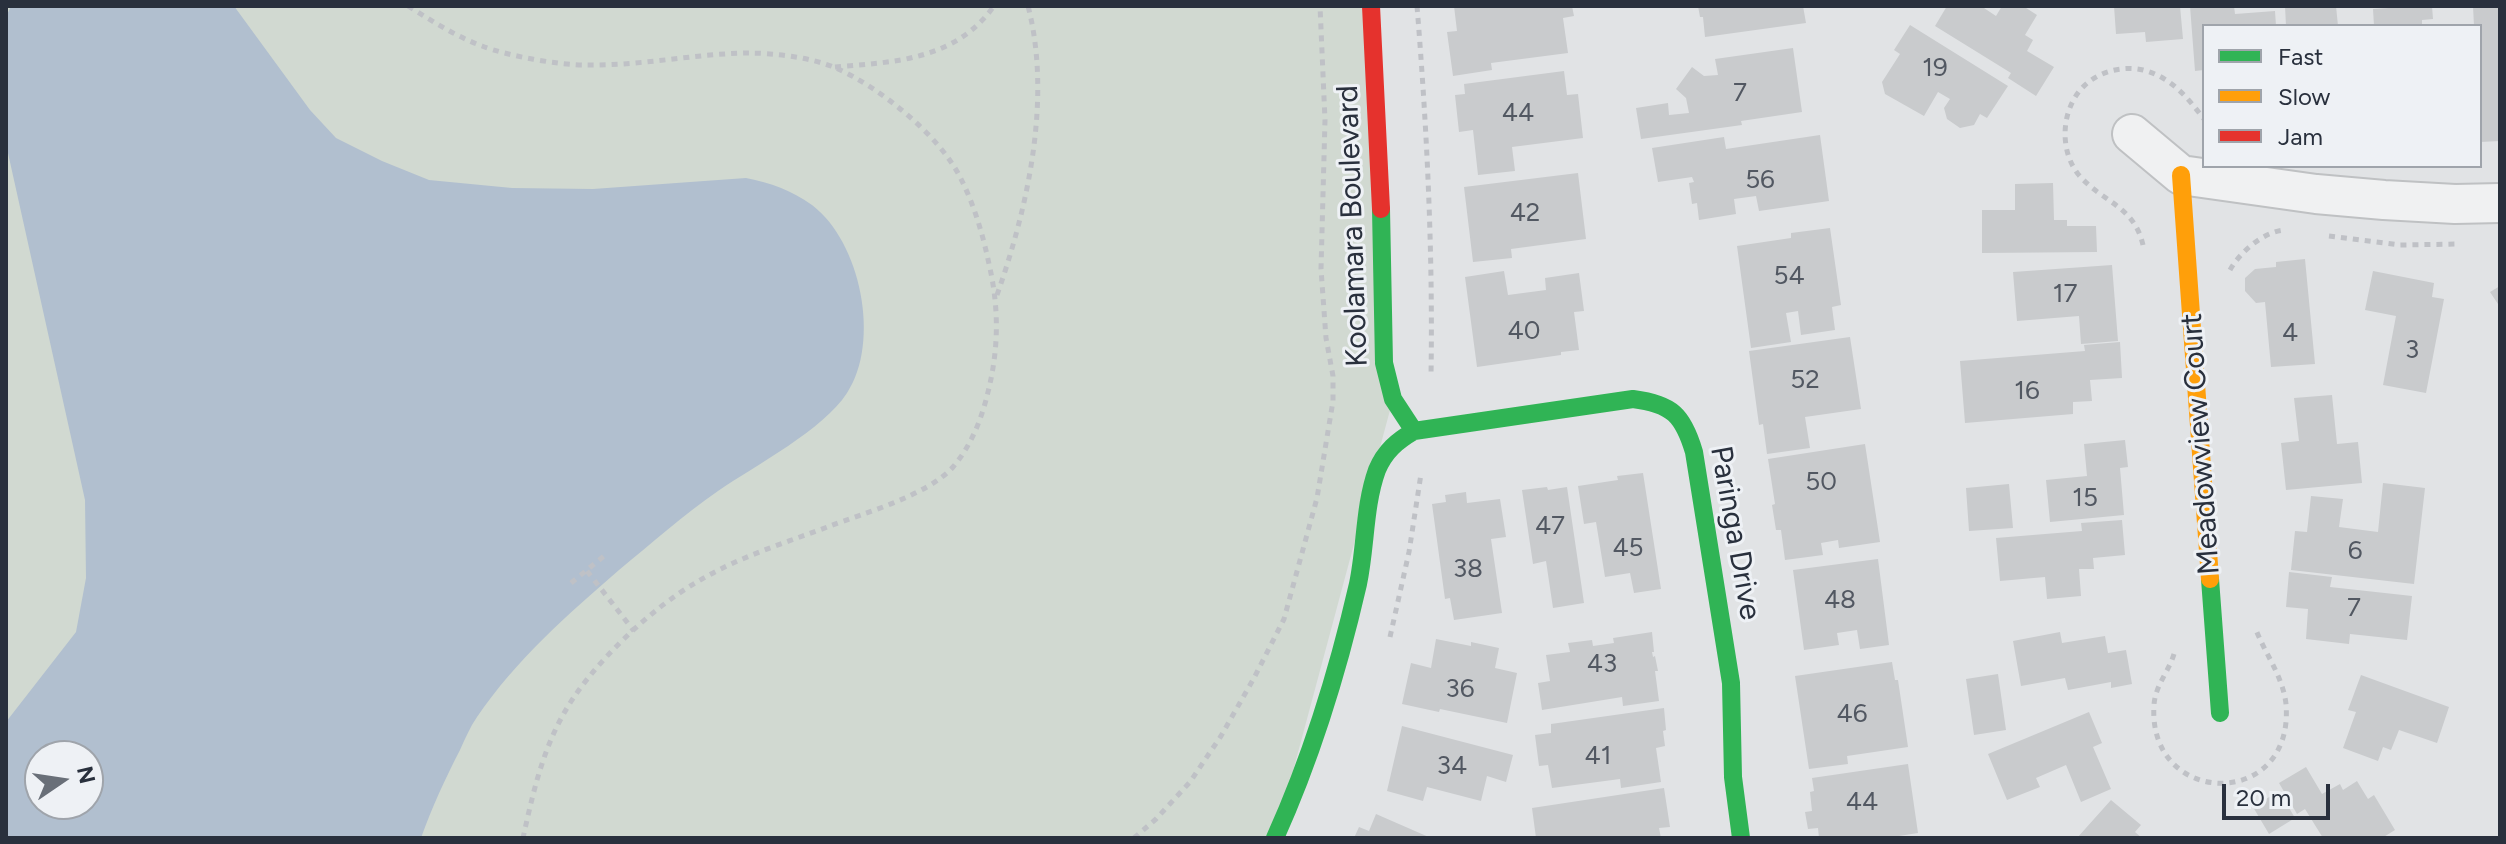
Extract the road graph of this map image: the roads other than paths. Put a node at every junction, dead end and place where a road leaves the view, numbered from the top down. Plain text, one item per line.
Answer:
1 (1371, 6) edge
2 (2132, 134) dead end
3 (2181, 175) junction
4 (2500, 203) edge
5 (1414, 431) junction
6 (2220, 713) dead end
7 (1275, 838) edge
8 (1741, 838) edge

1 - 5 street, Koolamara Boulevard
2 - 3 street
3 - 4 street
3 - 6 street, Meadowview Court
5 - 7 street
5 - 8 street, Paringa Drive

